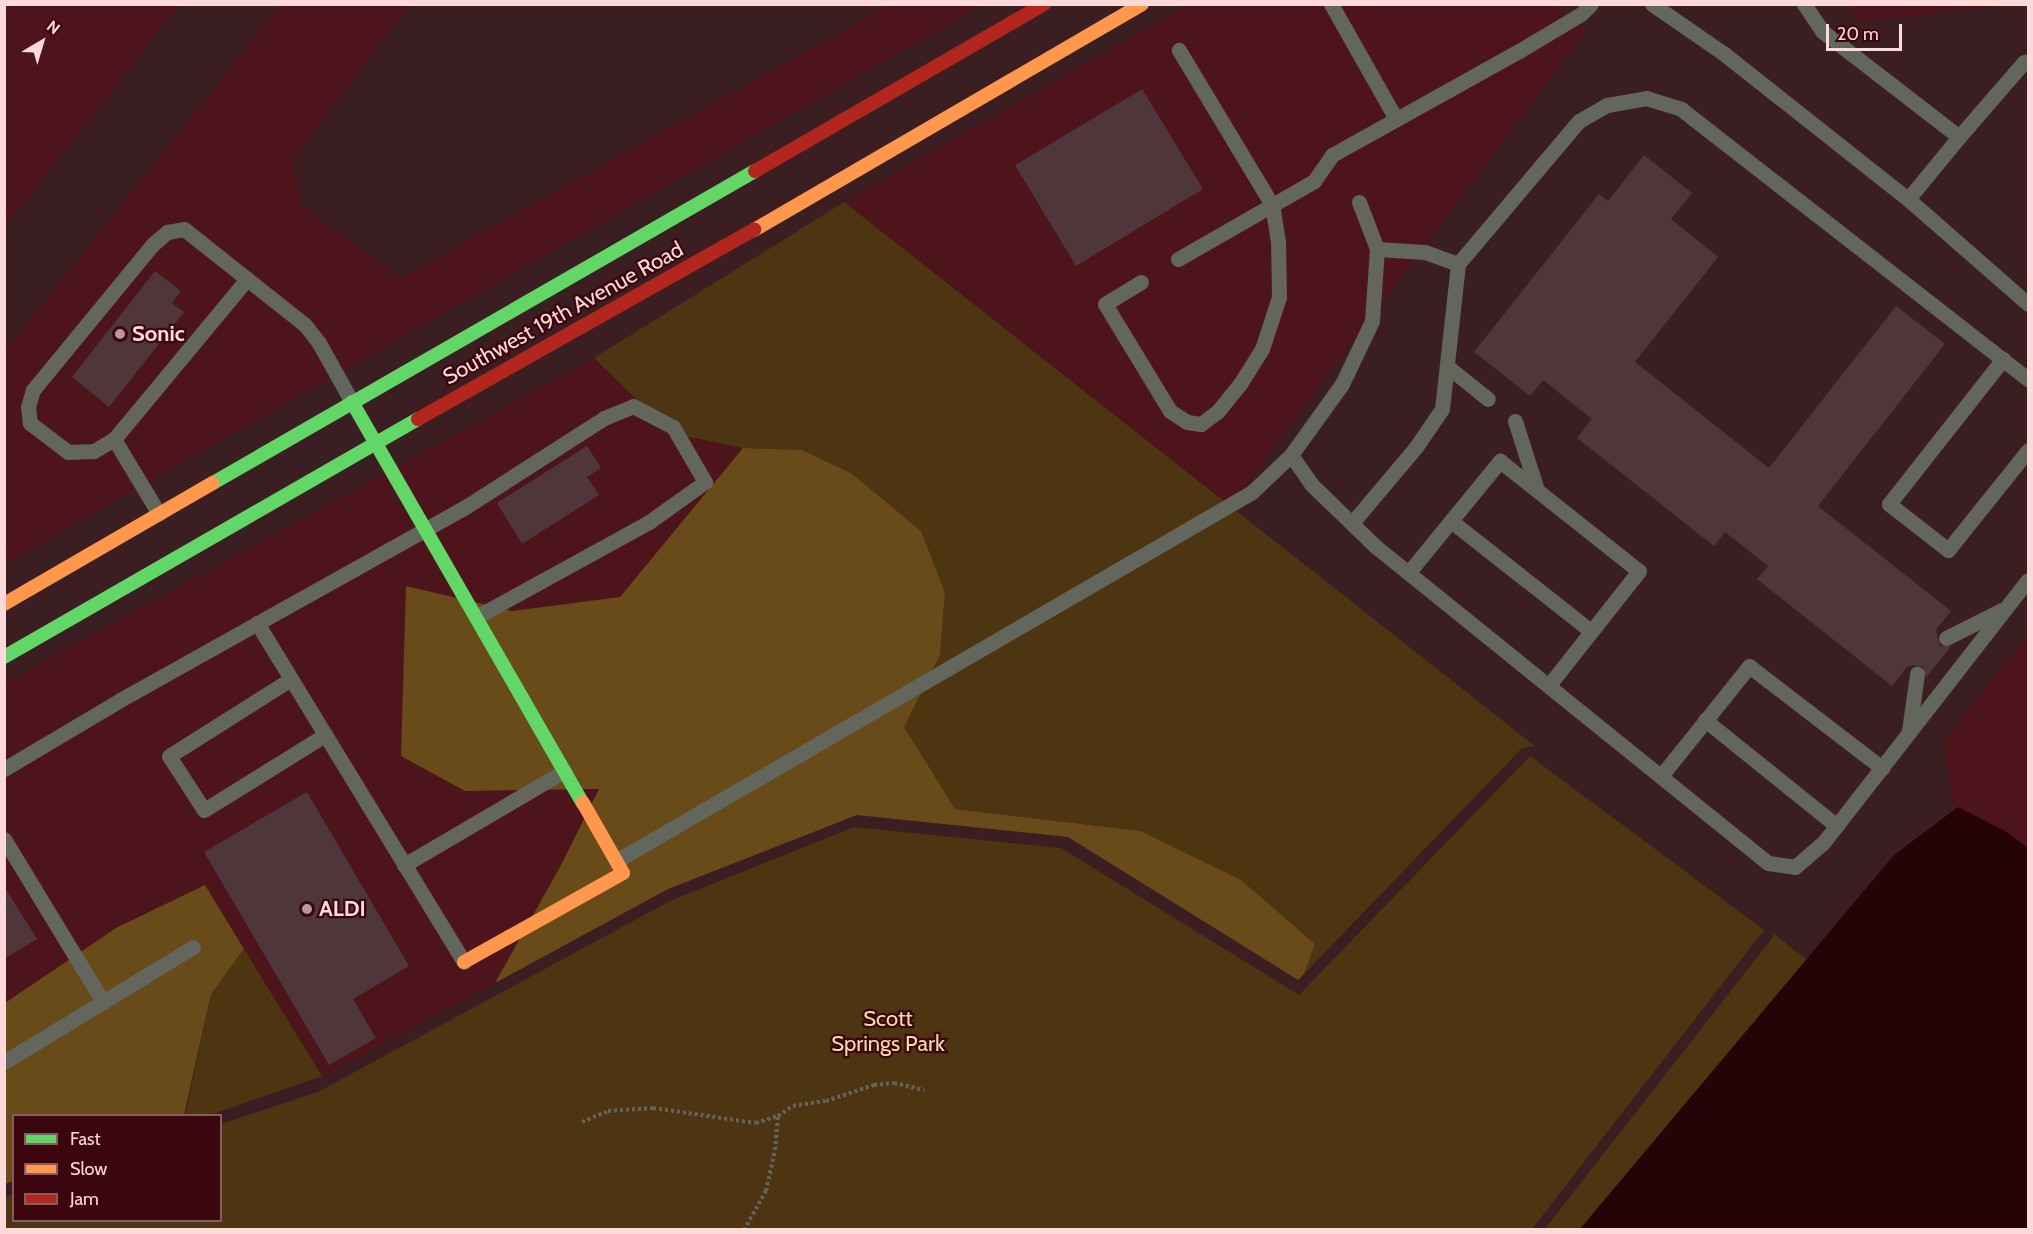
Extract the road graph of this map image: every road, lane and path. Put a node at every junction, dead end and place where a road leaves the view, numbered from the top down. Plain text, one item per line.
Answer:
1 (1044, 4) edge
2 (1142, 4) edge
3 (1331, 4) edge
4 (1591, 4) edge
5 (1652, 4) edge
6 (1804, 4) edge
7 (1179, 50) dead end
8 (2028, 61) edge
9 (1396, 119) junction
10 (1959, 137) junction
11 (1908, 200) junction
12 (1359, 202) dead end
13 (1272, 205) junction
14 (1377, 249) junction
15 (1178, 259) dead end
16 (1458, 264) junction
17 (246, 279) junction
18 (1141, 282) dead end
19 (2028, 304) edge
20 (2003, 359) junction
21 (1448, 367) junction
22 (2028, 379) edge
23 (1488, 399) dead end
24 (352, 402) junction
25 (1515, 421) dead end
26 (114, 439) junction
27 (375, 443) junction
28 (2028, 450) edge
29 (1291, 455) junction
30 (1537, 491) junction
31 (159, 514) junction
32 (1451, 521) junction
33 (1352, 523) junction
34 (424, 529) junction
35 (1409, 572) junction
36 (2028, 580) edge
37 (4, 604) edge
38 (2007, 607) junction
39 (476, 617) junction
40 (257, 623) junction
41 (1591, 631) junction
42 (1946, 638) dead end
43 (4, 657) edge
44 (1917, 674) dead end
45 (291, 680) junction
46 (1549, 686) junction
47 (1705, 720) junction
48 (1909, 733) junction
49 (325, 735) junction
50 (1881, 768) junction
51 (4, 769) edge
52 (564, 771) junction
53 (1661, 776) junction
54 (1837, 826) junction
55 (4, 839) edge
56 (616, 861) junction
57 (405, 865) junction
58 (193, 946) dead end
59 (464, 963) joint
60 (103, 1002) junction
61 (4, 1062) edge
62 (924, 1090) dead end
63 (778, 1116) junction
64 (582, 1122) dead end
65 (744, 1230) edge

1 - 24 main road, Southwest 19th Avenue Road
2 - 27 main road, Southwest 19th Avenue Road
3 - 9 lane
4 - 9 lane
5 - 11 lane
6 - 10 lane
7 - 13 lane
8 - 10 lane
9 - 13 lane
10 - 11 lane
11 - 19 lane
12 - 14 lane
13 - 15 lane
13 - 18 lane
14 - 16 lane
14 - 29 lane
16 - 20 lane
16 - 21 lane
17 - 24 lane
17 - 26 lane
17 - 26 lane
20 - 22 lane
20 - 28 lane
21 - 23 lane
21 - 33 lane
24 - 27 main road
24 - 31 main road, Southwest 19th Avenue Road
25 - 30 lane
26 - 31 lane
27 - 34 main road
27 - 43 main road, Southwest 19th Avenue Road
29 - 33 lane
29 - 56 lane
30 - 32 lane
30 - 41 lane
31 - 37 main road, Southwest 19th Avenue Road
32 - 35 lane
32 - 41 lane
33 - 35 lane
34 - 39 main road
34 - 39 lane
34 - 40 lane
35 - 46 lane
36 - 38 lane
38 - 42 lane
38 - 48 lane
39 - 52 main road
40 - 45 lane
40 - 51 lane
41 - 46 lane
44 - 48 lane
45 - 49 lane
45 - 49 lane
46 - 53 lane
47 - 50 lane
47 - 53 lane
47 - 54 lane
48 - 50 lane
49 - 57 lane
50 - 54 lane
52 - 56 main road
52 - 57 lane
53 - 54 lane
55 - 60 lane
56 - 59 main road
57 - 59 lane
58 - 60 lane
60 - 61 lane
62 - 63 path
63 - 64 path
63 - 65 path

